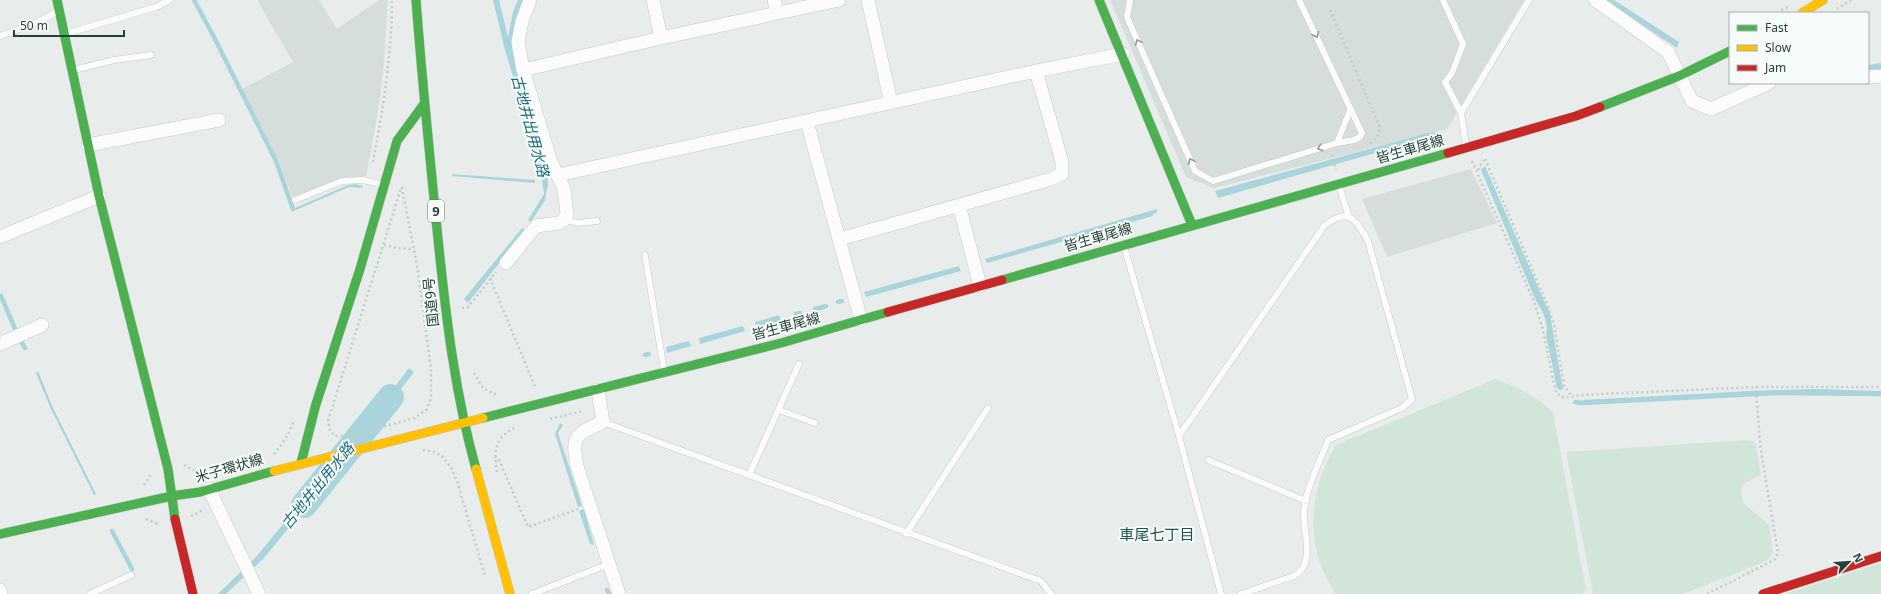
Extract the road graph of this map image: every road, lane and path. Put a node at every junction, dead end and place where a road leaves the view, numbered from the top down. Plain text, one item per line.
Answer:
1 (57, 0) edge
2 (170, 0) edge
3 (392, 0) edge
4 (416, 0) edge
5 (530, 0) edge
6 (653, 0) edge
7 (839, 0) edge
8 (868, 0) edge
9 (1099, 0) edge
10 (1130, 0) edge
11 (1299, 0) edge
12 (1442, 0) edge
13 (1529, 0) edge
14 (1595, 0) edge
15 (1823, 0) edge
16 (1851, 0) edge
17 (776, 6) edge
18 (1836, 9) dead end
19 (60, 10) junction
20 (1330, 10) dead end
21 (1804, 12) edge
22 (65, 34) junction
23 (0, 36) edge
24 (661, 38) junction
25 (1729, 51) edge
26 (151, 54) dead end
27 (1123, 54) junction
28 (72, 70) junction
29 (523, 70) junction
30 (1036, 71) junction
31 (1679, 76) junction
32 (1881, 76) edge
33 (1869, 77) edge
34 (1767, 84) edge
35 (891, 102) junction
36 (424, 104) junction
37 (1350, 110) junction
38 (1461, 113) junction
39 (219, 120) dead end
40 (807, 122) junction
41 (1337, 143) junction
42 (88, 145) junction
43 (1360, 147) dead end
44 (1466, 148) junction
45 (1339, 153) dead end
46 (1485, 159) dead end
47 (1336, 170) dead end
48 (558, 175) junction
49 (369, 181) junction
50 (1339, 184) junction
51 (384, 185) junction
52 (99, 196) junction
53 (295, 200) dead end
54 (959, 205) junction
55 (1349, 217) junction
56 (565, 219) junction
57 (598, 221) dead end
58 (1192, 225) junction
59 (0, 237) edge
60 (840, 239) junction
61 (1124, 244) junction
62 (384, 245) junction
63 (414, 249) junction
64 (645, 255) dead end
65 (506, 263) joint
66 (490, 278) junction
67 (980, 286) junction
68 (461, 302) dead end
69 (462, 308) junction
70 (463, 316) dead end
71 (861, 320) junction
72 (42, 325) dead end
73 (0, 344) edge
74 (799, 364) dead end
75 (471, 367) dead end
76 (664, 373) junction
77 (482, 387) junction
78 (1756, 387) junction
79 (1881, 387) edge
80 (477, 388) dead end
81 (544, 388) dead end
82 (536, 390) junction
83 (598, 390) junction
84 (530, 391) dead end
85 (436, 397) dead end
86 (499, 397) dead end
87 (1572, 397) junction
88 (431, 398) junction
89 (988, 408) dead end
90 (427, 409) junction
91 (779, 410) junction
92 (583, 411) dead end
93 (428, 414) dead end
94 (296, 415) dead end
95 (546, 420) dead end
96 (464, 422) junction
97 (603, 422) junction
98 (815, 423) dead end
99 (517, 427) dead end
100 (502, 429) dead end
101 (503, 435) junction
102 (1179, 436) junction
103 (436, 447) dead end
104 (420, 451) dead end
105 (496, 451) junction
106 (490, 452) dead end
107 (438, 454) junction
108 (495, 456) junction
109 (271, 457) dead end
110 (453, 460) dead end
111 (1208, 460) dead end
112 (181, 461) dead end
113 (447, 461) junction
114 (301, 463) junction
115 (196, 472) junction
116 (207, 475) dead end
117 (750, 476) junction
118 (197, 477) dead end
119 (498, 478) dead end
120 (209, 489) junction
121 (172, 496) junction
122 (1306, 501) junction
123 (590, 505) junction
124 (207, 508) dead end
125 (189, 520) dead end
126 (0, 534) edge
127 (906, 534) junction
128 (1881, 556) edge
129 (609, 564) junction
130 (131, 575) dead end
131 (486, 582) dead end
132 (0, 590) edge
133 (1, 594) edge
134 (90, 594) edge
135 (193, 594) edge
136 (259, 594) edge
137 (510, 594) edge
138 (532, 594) edge
139 (619, 594) edge
140 (1051, 594) edge
141 (1221, 594) edge
142 (1241, 594) edge
143 (1707, 594) edge
144 (1763, 594) edge

1 - 19 main road
2 - 22 lane
3 - 49 path
4 - 36 main road, 国道9号 / 9
5 - 29 street
6 - 24 street
7 - 17 street
8 - 35 street
9 - 27 main road
41 -> 10 lane
11 -> 37 lane
12 - 38 lane
13 - 38 lane
14 - 31 street
15 - 21 main road
16 - 18 path
17 - 24 street
19 - 22 main road
19 - 23 lane
20 - 43 path
22 - 28 main road
24 - 29 street
25 - 31 main road, 皆生車尾線
26 - 28 lane
27 - 30 street
27 - 58 main road
28 - 42 main road
29 - 48 street
30 - 35 street
30 - 54 street
31 - 34 street
31 - 44 main road, 皆生車尾線
32 - 33 street
35 - 40 street
36 - 51 main road
36 - 96 main road, 国道9号 / 9
37 - 41 lane
37 - 41 lane
38 - 44 lane
39 - 42 street
40 - 48 street
40 - 60 street
42 - 52 main road
44 - 50 main road, 皆生車尾線
44 - 87 path
45 - 47 path
46 - 87 path
48 - 56 street
49 - 51 lane
49 - 53 lane
50 - 55 lane
50 - 58 main road, 皆生車尾線
51 - 114 main road
52 - 59 street
52 - 121 main road
54 - 60 street
54 - 67 street
55 - 102 lane
55 - 122 lane
56 - 57 lane
56 - 65 street
58 - 61 main road, 皆生車尾線
60 - 71 street
61 - 67 main road, 皆生車尾線
61 - 102 lane
62 - 63 path
62 - 63 path
62 - 90 path
63 - 88 path
64 - 76 lane
65 - 66 path
66 - 69 path
66 - 82 path
67 - 71 main road, 皆生車尾線
68 - 69 path
69 - 70 path
71 - 76 main road, 皆生車尾線
72 - 73 street
74 - 91 lane
75 - 77 path
76 - 83 main road, 皆生車尾線
77 - 80 path
77 - 86 path
78 - 79 path
78 - 87 path
78 - 143 path
81 - 82 path
82 - 84 path
83 - 96 main road, 皆生車尾線
83 - 97 street
85 - 88 path
88 - 90 path
89 - 127 lane
90 - 93 path
91 - 98 lane
91 - 117 lane
92 - 95 path
94 - 109 path
96 - 114 main road, 米子環状線
96 - 137 main road, 国道9号 / 9
97 - 117 lane
97 - 123 street
99 - 101 path
100 - 101 path
101 - 105 path
102 - 141 lane
103 - 107 path
104 - 107 path
105 - 106 path
105 - 108 path
107 - 113 path
108 - 119 path
108 - 123 path
110 - 113 path
111 - 122 lane
112 - 115 path
113 - 131 path
114 - 120 main road, 米子環状線
115 - 116 path
115 - 118 path
117 - 127 lane
120 - 121 main road, 米子環状線
120 - 136 street
121 - 126 main road, 米子環状線
121 - 135 main road
122 - 142 lane
123 - 129 street
124 - 125 path
127 - 140 lane
128 - 144 main road
129 - 138 lane
129 - 139 street
130 - 134 lane
132 - 133 street

